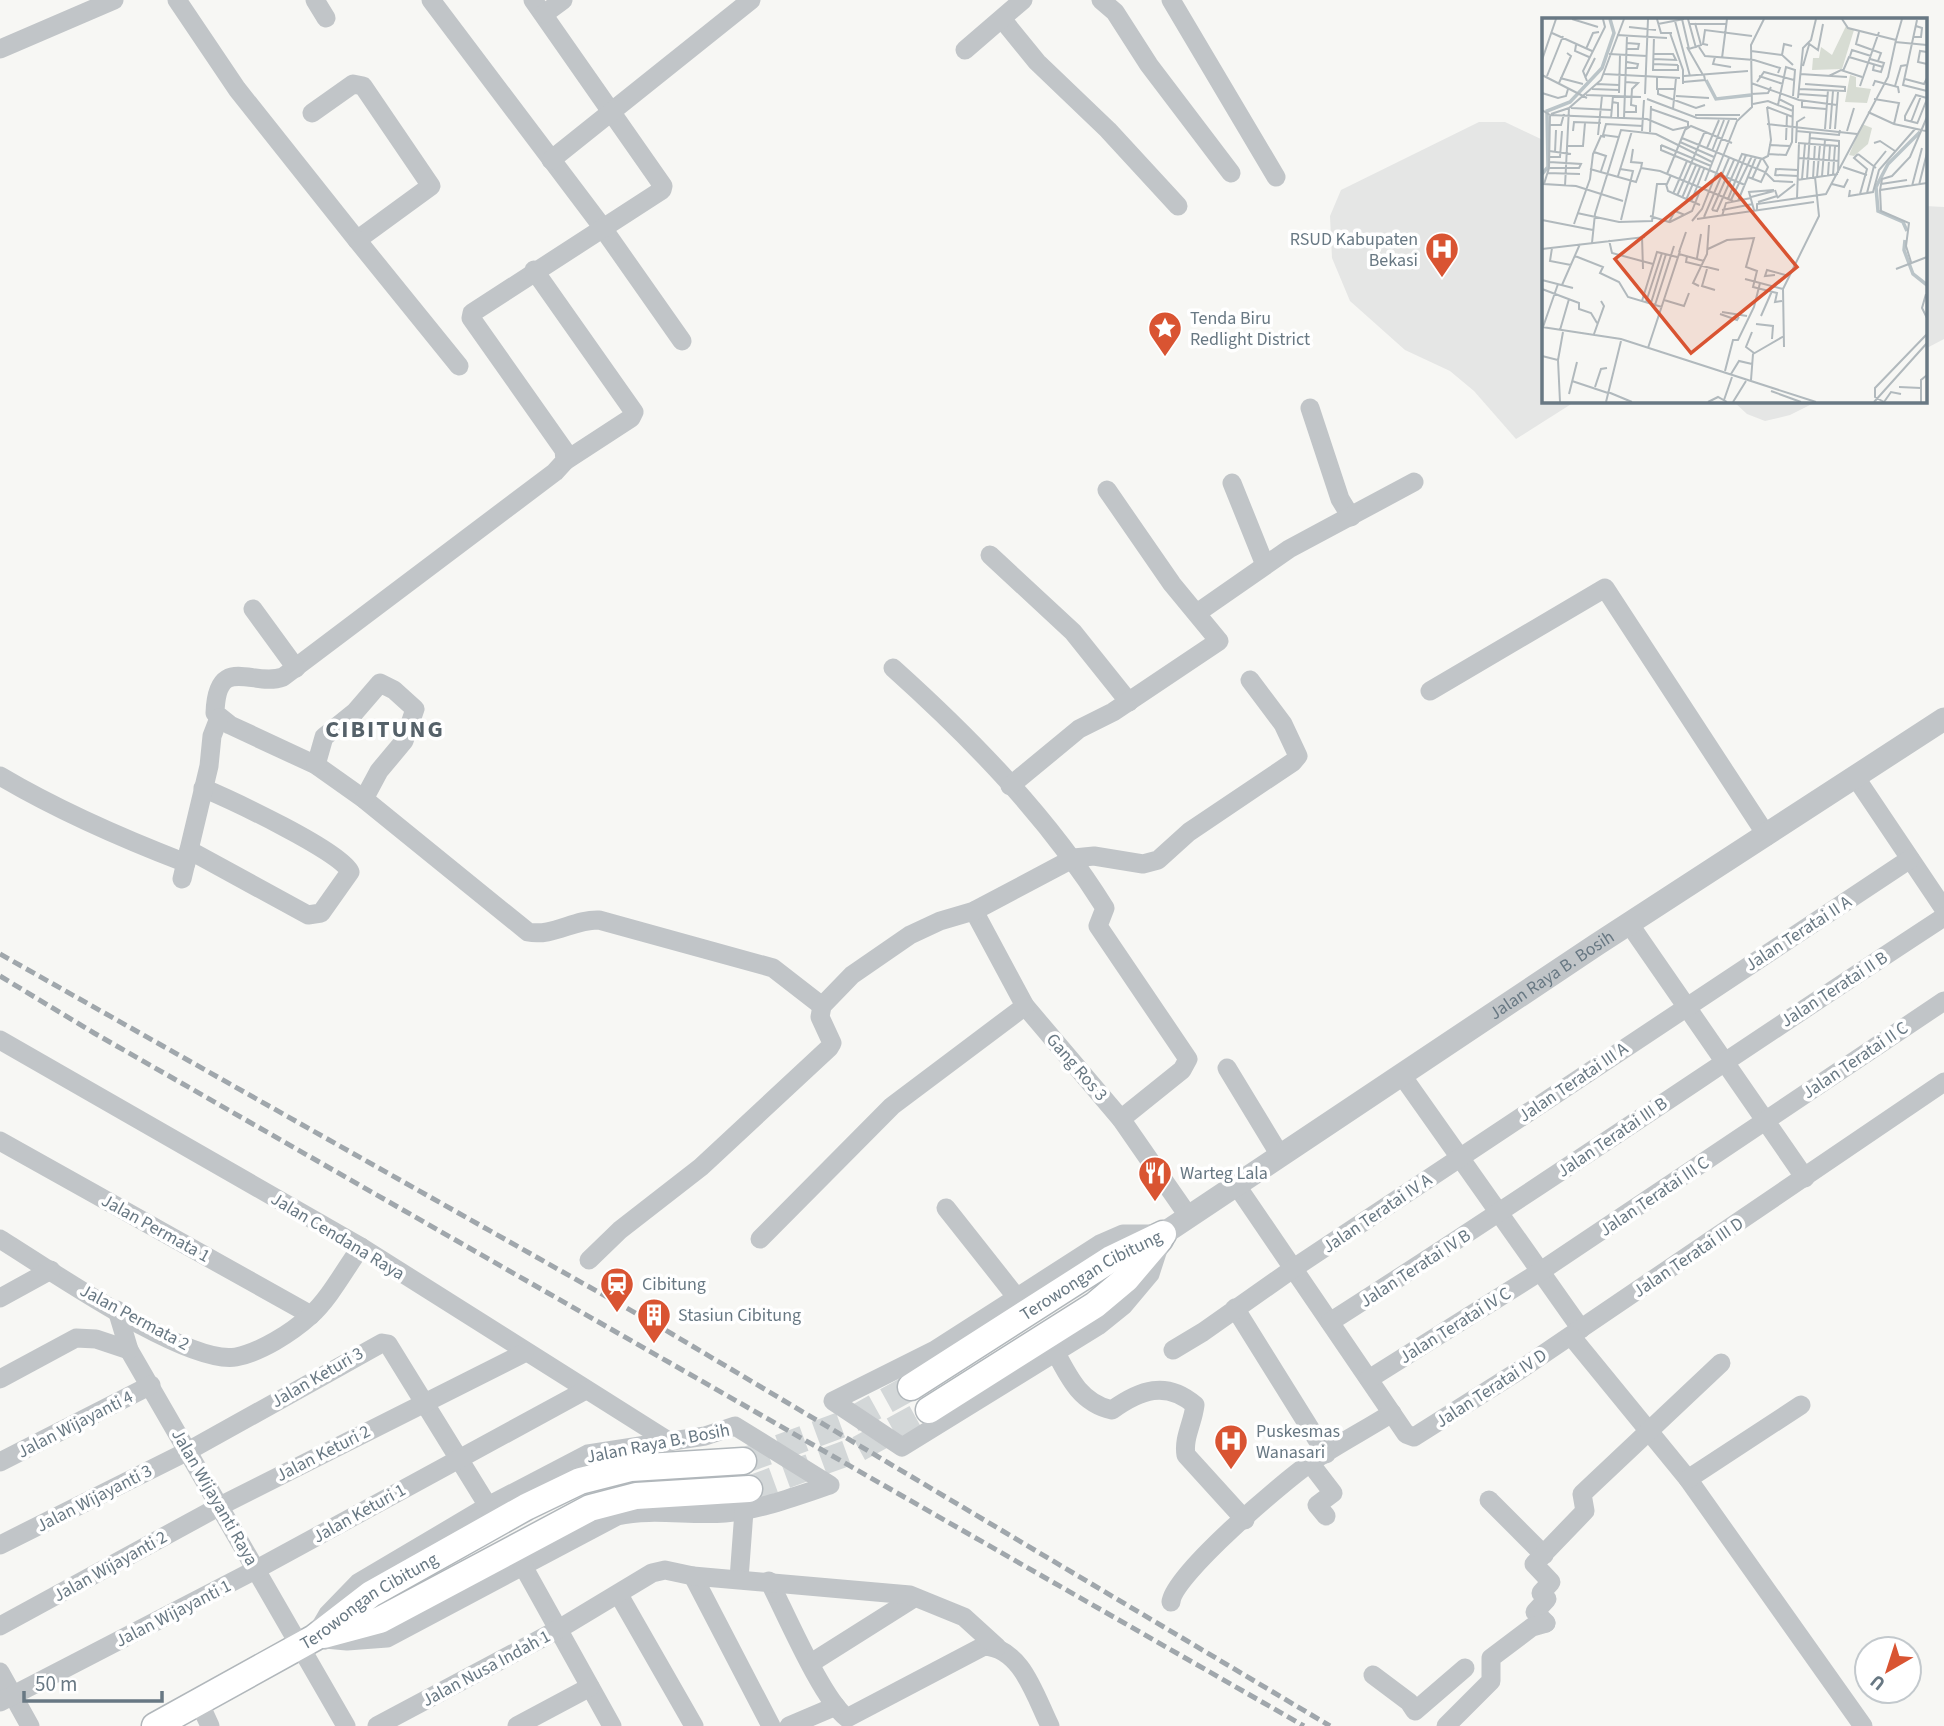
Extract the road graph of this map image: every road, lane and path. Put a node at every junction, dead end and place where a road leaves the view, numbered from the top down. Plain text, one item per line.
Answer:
1 (114, 0) edge
2 (177, 0) edge
3 (315, 0) edge
4 (430, 0) edge
5 (563, 0) edge
6 (751, 0) edge
7 (1023, 0) edge
8 (1101, 0) edge
9 (1171, 0) edge
10 (538, 7) edge
11 (326, 18) dead end
12 (1002, 19) junction
13 (0, 49) edge
14 (965, 50) dead end
15 (613, 110) junction
16 (312, 113) dead end
17 (551, 160) junction
18 (1231, 173) dead end
19 (1276, 177) dead end
20 (1178, 206) dead end
21 (602, 228) junction
22 (357, 240) junction
23 (534, 270) junction
24 (682, 341) dead end
25 (459, 366) dead end
26 (1310, 408) dead end
27 (565, 461) junction
28 (1414, 482) dead end
29 (1232, 483) dead end
30 (1107, 490) dead end
31 (1351, 517) junction
32 (990, 555) dead end
33 (1265, 565) junction
34 (253, 609) dead end
35 (1197, 613) junction
36 (296, 668) junction
37 (893, 668) dead end
38 (1250, 680) dead end
39 (1430, 691) dead end
40 (1129, 702) junction
41 (219, 718) junction
42 (1944, 719) edge
43 (316, 765) junction
44 (0, 776) edge
45 (1856, 778) junction
46 (1010, 786) junction
47 (203, 788) junction
48 (364, 799) junction
49 (1767, 836) junction
50 (1074, 858) junction
51 (1910, 859) junction
52 (185, 864) junction
53 (1944, 909) edge
54 (974, 911) junction
55 (1944, 917) edge
56 (1630, 925) junction
57 (1944, 1001) edge
58 (822, 1006) junction
59 (1025, 1006) junction
60 (1686, 1006) junction
61 (0, 1040) edge
62 (1724, 1061) junction
63 (1227, 1068) dead end
64 (1403, 1077) junction
65 (1944, 1082) edge
66 (1121, 1119) junction
67 (1766, 1120) junction
68 (0, 1141) edge
69 (1281, 1157) junction
70 (1460, 1158) junction
71 (1805, 1178) junction
72 (1237, 1186) junction
73 (946, 1208) dead end
74 (1500, 1214) junction
75 (1189, 1217) junction
76 (1164, 1234) junction
77 (760, 1238) dead end
78 (0, 1239) edge
79 (361, 1247) junction
80 (589, 1260) dead end
81 (1294, 1268) junction
82 (51, 1270) junction
83 (1541, 1271) junction
84 (0, 1298) edge
85 (1018, 1299) junction
86 (1235, 1308) junction
87 (117, 1310) junction
88 (311, 1315) junction
89 (1330, 1322) junction
90 (1576, 1333) junction
91 (130, 1350) junction
92 (1173, 1350) dead end
93 (1055, 1352) junction
94 (524, 1353) junction
95 (1721, 1363) dead end
96 (0, 1379) edge
97 (1369, 1379) junction
98 (150, 1385) junction
99 (911, 1387) tunnel mouth
100 (584, 1391) junction
101 (426, 1401) junction
102 (1801, 1405) dead end
103 (929, 1410) tunnel mouth
104 (1392, 1413) junction
105 (1649, 1428) junction
106 (670, 1442) junction
107 (188, 1451) junction
108 (460, 1458) junction
109 (1318, 1459) junction
110 (743, 1461) tunnel mouth
111 (0, 1462) edge
112 (1688, 1479) junction
113 (746, 1500) junction
114 (1489, 1500) dead end
115 (220, 1506) junction
116 (488, 1506) junction
117 (1326, 1516) dead end
118 (1245, 1520) junction
119 (0, 1545) edge
120 (1544, 1555) junction
121 (523, 1566) junction
122 (257, 1569) junction
123 (693, 1576) junction
124 (739, 1579) junction
125 (769, 1581) junction
126 (619, 1595) junction
127 (914, 1598) junction
128 (1171, 1602) dead end
129 (0, 1626) edge
130 (559, 1629) junction
131 (307, 1642) junction
132 (997, 1647) junction
133 (811, 1663) junction
134 (1465, 1668) dead end
135 (0, 1672) edge
136 (1373, 1675) dead end
137 (590, 1687) junction
138 (7, 1699) edge
139 (199, 1702) junction
140 (841, 1712) junction
141 (1419, 1719) edge
142 (30, 1726) edge
143 (155, 1726) edge
144 (210, 1726) edge
145 (346, 1726) edge
146 (377, 1726) edge
147 (517, 1726) edge
148 (612, 1726) edge
149 (694, 1726) edge
150 (771, 1726) edge
151 (789, 1726) edge
152 (1050, 1726) edge
153 (1446, 1726) edge
154 (1863, 1726) edge

1 - 13 street
2 - 22 street
3 - 11 street
4 - 17 street
5 - 10 street
6 - 15 street
7 - 12 street
8 - 18 street
9 - 19 street
10 - 15 street
12 - 14 street
12 - 20 street
15 - 17 street
15 - 21 street
16 - 22 street
17 - 21 street
21 - 23 street
21 - 24 street
22 - 25 street
23 - 27 street
23 - 27 street
26 - 31 street
27 - 36 street
28 - 31 street
29 - 33 street
30 - 35 street
31 - 33 street
32 - 40 street
33 - 35 street
34 - 36 street
35 - 40 street
36 - 41 street
37 - 46 street
38 - 50 street
39 - 49 street
40 - 46 street
41 - 43 street
41 - 47 street
42 - 45 street, Jalan Raya B. Bosih
43 - 48 street
43 - 48 street
44 - 52 street
45 - 49 street, Jalan Raya B. Bosih
45 - 51 street
46 - 50 street
47 - 52 street
47 - 52 street
48 - 58 street
49 - 56 street, Jalan Raya B. Bosih
50 - 54 street
50 - 66 street
51 - 53 street
51 - 60 street, Jalan Teratai II A
54 - 58 street
54 - 59 street, Gang Ros 3
55 - 62 street, Jalan Teratai II B
56 - 60 street
56 - 64 street, Jalan Raya B. Bosih
57 - 67 street, Jalan Teratai II C
58 - 80 street
59 - 66 street, Gang Ros 3
59 - 77 street
60 - 62 street
60 - 70 street, Jalan Teratai III A
61 - 79 street, Jalan Cendana Raya
62 - 67 street
62 - 74 street, Jalan Teratai III B
63 - 69 street
64 - 69 street, Jalan Raya B. Bosih
64 - 70 street
65 - 71 street, Jalan Teratai III D
66 - 75 street, Gang Ros 3
67 - 71 street
67 - 83 street, Jalan Teratai III C
68 - 88 street, Jalan Permata 1
69 - 72 street, Jalan Raya B. Bosih
70 - 74 street
70 - 81 street, Jalan Teratai IV A
71 - 90 street, Jalan Teratai III D
72 - 75 street, Jalan Raya B. Bosih
72 - 81 street
73 - 85 street
74 - 83 street
74 - 89 street, Jalan Teratai IV B
75 - 76 street, Jalan Raya B. Bosih
76 - 85 street
76 - 93 street
76 - 99 main road, Terowongan Cibitung
76 - 103 main road, Terowongan Cibitung
78 - 82 street, Jalan Permata 2
79 - 88 street, Jalan Permata 2
79 - 94 street, Jalan Cendana Raya
81 - 86 street, Jalan Teratai IV A
81 - 89 street
82 - 84 street
82 - 87 street, Jalan Permata 2
83 - 90 street
83 - 97 street, Jalan Teratai IV C
85 - 93 street
86 - 92 street, Jalan Teratai IV A
86 - 109 street
87 - 88 street, Jalan Permata 2
87 - 91 street, Jalan Wijayanti Raya
89 - 97 street
90 - 104 street, Jalan Teratai IV D
90 - 105 street
91 - 96 street
91 - 98 street, Jalan Wijayanti Raya
93 - 118 street
94 - 100 street, Jalan Cendana Raya
94 - 101 street, Jalan Keturi 2
95 - 105 street
97 - 104 street
98 - 107 street, Jalan Wijayanti Raya
98 - 111 street, Jalan Wijayanti 4
100 - 106 street, Jalan Cendana Raya
100 - 108 street, Jalan Keturi 1
101 - 107 street, Jalan Keturi 3
101 - 108 street
101 - 115 street, Jalan Keturi 2
102 - 112 street
104 - 109 street
105 - 112 street
105 - 120 street
106 - 113 street, Jalan Raya B. Bosih
106 - 116 street, Jalan Raya B. Bosih
107 - 115 street, Jalan Wijayanti Raya
107 - 119 street, Jalan Wijayanti 3
108 - 116 street
108 - 122 street, Jalan Keturi 1
109 - 117 street
109 - 118 street
110 - 131 main road, Terowongan Cibitung
112 - 154 street
113 - 121 street, Jalan Raya B. Bosih
113 - 124 street
113 - 131 main road, Terowongan Cibitung
114 - 120 street
115 - 122 street, Jalan Wijayanti Raya
115 - 129 street, Jalan Wijayanti 2
116 - 131 street, Jalan Raya B. Bosih
118 - 128 street
120 - 153 street
121 - 130 street
121 - 131 street, Jalan Raya B. Bosih
122 - 131 street, Jalan Wijayanti Raya
122 - 138 street, Jalan Wijayanti 1
123 - 124 street, Jalan Nusa Indah 1
123 - 126 street, Jalan Nusa Indah 1
123 - 150 street
124 - 125 street, Jalan Nusa Indah 1
125 - 127 street, Jalan Nusa Indah 1
125 - 133 street
126 - 130 street, Jalan Nusa Indah 1
126 - 149 street
127 - 132 street, Jalan Nusa Indah 1
127 - 133 street
130 - 137 street
130 - 146 street, Jalan Nusa Indah 1
131 - 139 main road, Jalan Raya B. Bosih
131 - 145 street, Jalan Wijayanti Raya
132 - 140 street
132 - 152 street, Jalan Nusa Indah 1
133 - 140 street
134 - 141 street
135 - 138 street
136 - 141 street
137 - 147 street
137 - 148 street
138 - 142 street
139 - 143 main road, Jalan Raya B. Bosih
139 - 144 street
140 - 151 street

